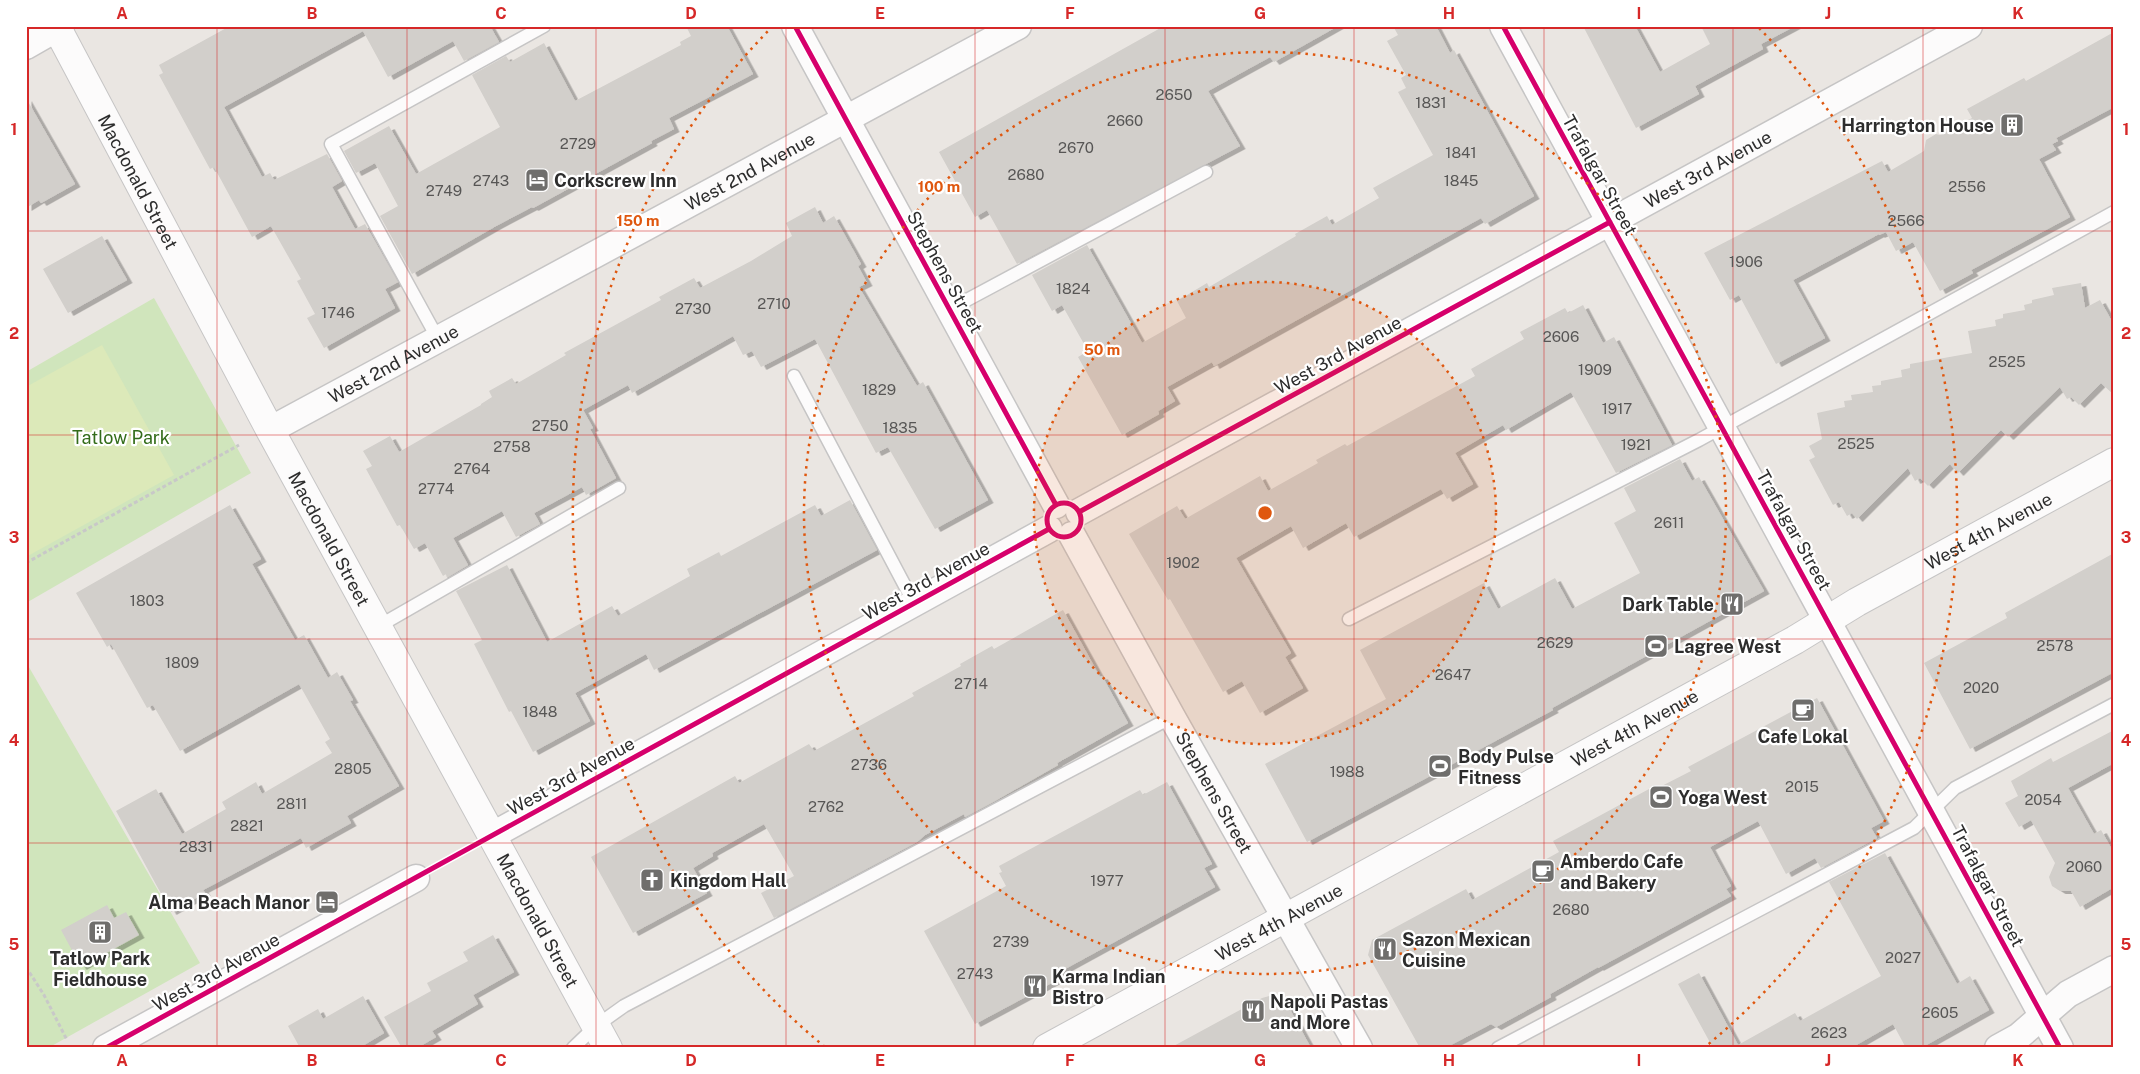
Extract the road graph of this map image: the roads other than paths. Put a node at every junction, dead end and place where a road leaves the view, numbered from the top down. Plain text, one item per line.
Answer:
1 (544, 26) edge
2 (795, 26) edge
3 (1018, 26) edge
4 (1503, 26) edge
5 (1969, 26) edge
6 (58, 27) edge
7 (26, 46) edge
8 (846, 119) junction
9 (1206, 172) dead end
10 (2114, 212) edge
11 (1610, 222) junction
12 (950, 309) junction
13 (438, 339) junction
14 (794, 376) dead end
15 (1722, 427) junction
16 (270, 430) junction
17 (2114, 462) edge
18 (619, 488) dead end
19 (1064, 520) junction
20 (914, 603) junction
21 (1349, 618) dead end
22 (1828, 620) junction
23 (379, 626) junction
24 (2114, 704) edge
25 (1172, 717) junction
26 (1931, 810) junction
27 (493, 835) junction
28 (416, 878) dead end
29 (1286, 918) junction
30 (2114, 969) edge
31 (2042, 1015) junction
32 (602, 1037) edge
33 (106, 1048) edge
34 (573, 1048) edge
35 (1047, 1048) edge
36 (1359, 1048) edge
37 (1498, 1048) edge
38 (1998, 1048) edge
39 (2060, 1048) edge

1 - 13 lane
2 - 8 street, Stephens Street
3 - 8 street, West 2nd Avenue
4 - 11 street, Trafalgar Street
5 - 11 street, West 3rd Avenue
6 - 7 street
6 - 16 main road, Macdonald Street
8 - 12 street, Stephens Street
8 - 13 street, West 2nd Avenue
9 - 12 lane
10 - 15 lane
11 - 15 street, Trafalgar Street
11 - 19 street, West 3rd Avenue
12 - 19 street, Stephens Street
13 - 16 street, West 2nd Avenue
14 - 20 lane
15 - 21 lane
15 - 22 street, Trafalgar Street
16 - 23 main road, Macdonald Street
17 - 22 main road, West 4th Avenue
18 - 23 lane
19 - 20 street, West 3rd Avenue
19 - 25 street, Stephens Street
20 - 27 street, West 3rd Avenue
22 - 26 street, Trafalgar Street
22 - 29 main road, West 4th Avenue
23 - 27 main road, Macdonald Street
24 - 26 lane
25 - 29 street, Stephens Street
25 - 32 lane
26 - 31 street, Trafalgar Street
26 - 37 lane
27 - 32 main road, Macdonald Street
28 - 33 street, West 3rd Avenue
29 - 35 main road, West 4th Avenue
29 - 36 street, Stephens Street
30 - 31 street
31 - 38 street
31 - 39 street, Trafalgar Street
32 - 34 lane

